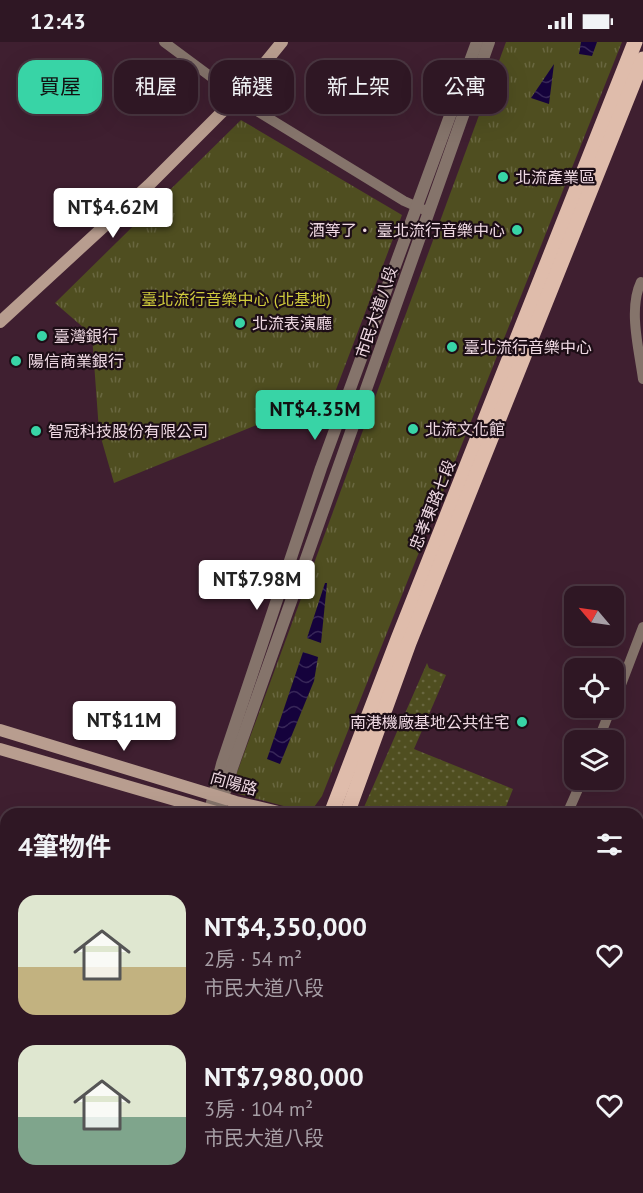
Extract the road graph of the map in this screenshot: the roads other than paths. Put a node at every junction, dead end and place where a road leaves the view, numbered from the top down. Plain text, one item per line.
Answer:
1 (164, 42) edge
2 (282, 42) edge
3 (477, 42) edge
4 (489, 42) edge
5 (635, 42) edge
6 (643, 59) edge
7 (267, 60) edge
8 (210, 77) edge
9 (220, 114) edge
10 (265, 114) edge
11 (423, 210) junction
12 (641, 282) dead end
13 (0, 322) edge
14 (643, 379) edge
15 (643, 627) edge
16 (624, 677) edge
17 (0, 730) edge
18 (0, 748) edge
19 (578, 790) edge
20 (219, 796) junction
21 (196, 808) edge
22 (217, 808) edge
23 (264, 808) edge
24 (333, 808) edge
25 (349, 808) edge
26 (570, 808) edge

1 - 8 street
2 - 7 main road
3 - 11 street, 市民大道八段
4 - 11 street, 市民大道八段
5 - 24 main road, 忠孝東路七段
6 - 25 main road, 忠孝東路七段
9 - 13 main road
10 - 11 street
11 - 20 street, 市民大道八段
12 - 14 street
15 - 16 street
17 - 20 main road, 向陽路
18 - 21 main road, 向陽路
19 - 26 street
20 - 22 street, 市民大道八段
20 - 23 main road, 向陽路

